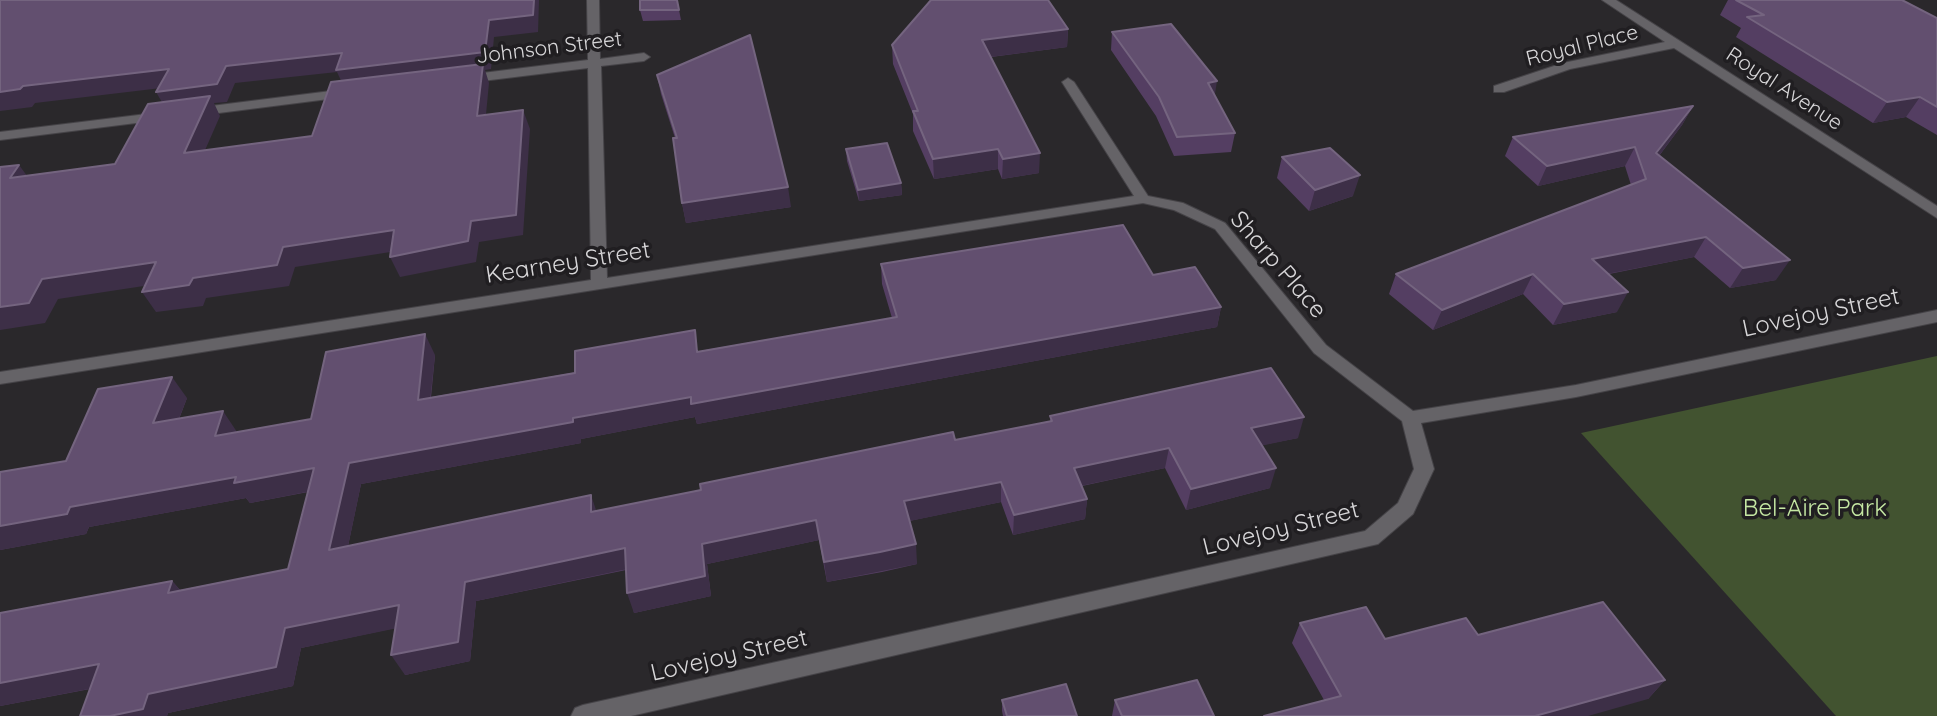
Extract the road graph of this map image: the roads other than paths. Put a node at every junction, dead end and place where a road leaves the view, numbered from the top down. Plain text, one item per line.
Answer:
1 (593, 0) edge
2 (1608, 0) edge
3 (1676, 44) junction
4 (643, 57) dead end
5 (595, 63) junction
6 (448, 81) edge
7 (1068, 82) dead end
8 (1499, 89) dead end
9 (367, 91) edge
10 (0, 136) edge
11 (1143, 200) junction
12 (1937, 212) edge
13 (599, 283) junction
14 (1937, 316) edge
15 (0, 378) edge
16 (1410, 418) junction
17 (583, 716) edge

1 - 5 street
2 - 3 street, Royal Avenue
3 - 8 street, Royal Place
3 - 12 street, Royal Avenue
4 - 5 street, Johnson Street
5 - 6 street, Johnson Street
5 - 13 street
7 - 11 street
9 - 10 street
11 - 13 street, Kearney Street
11 - 16 street, Sharp Place
13 - 15 street, Kearney Street
14 - 16 street, Lovejoy Street
16 - 17 street, Lovejoy Street

